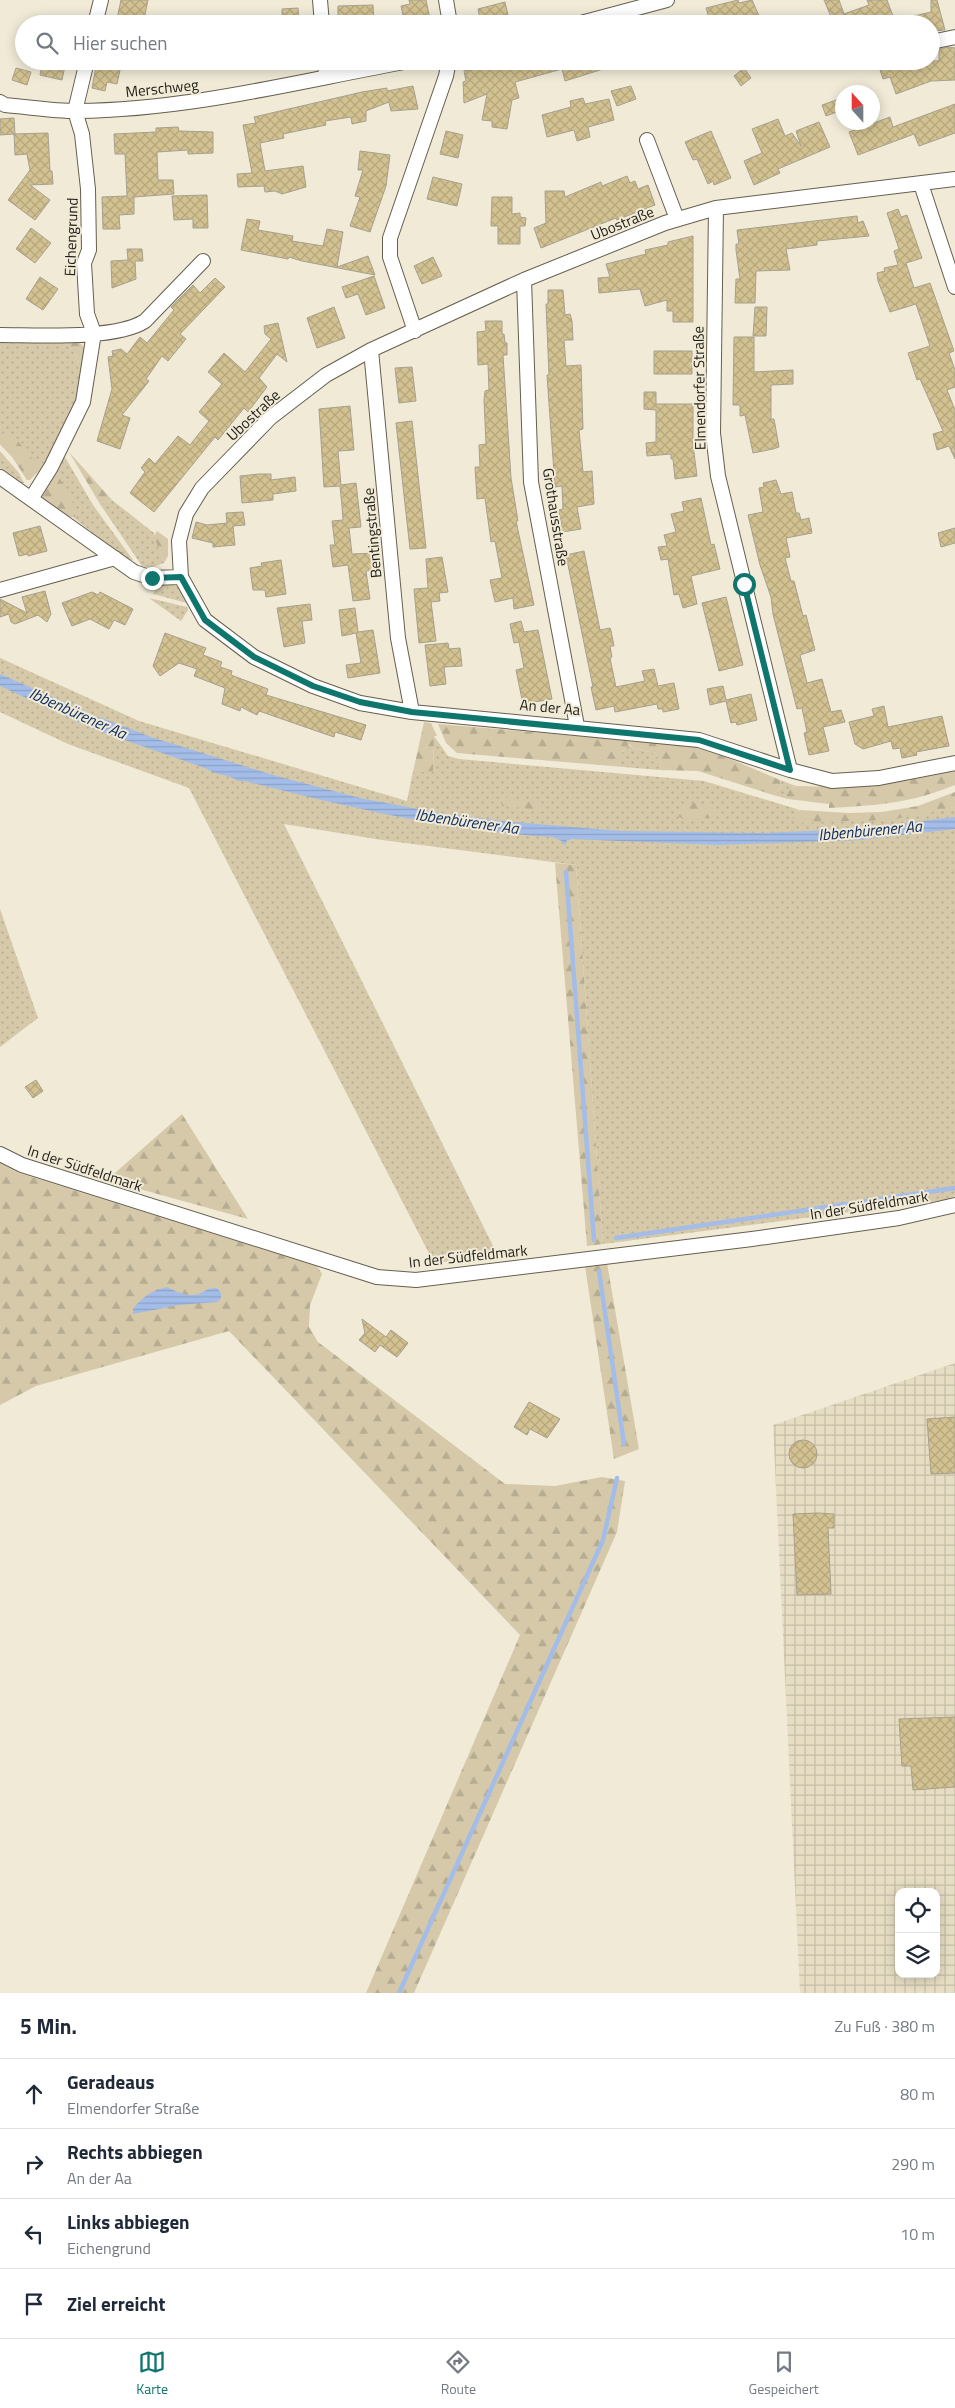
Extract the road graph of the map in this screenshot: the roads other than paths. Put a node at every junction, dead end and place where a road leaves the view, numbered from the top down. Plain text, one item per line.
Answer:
1 (101, 0) edge
2 (320, 0) edge
3 (446, 0) edge
4 (667, 0) edge
5 (97, 15) edge
6 (321, 15) edge
7 (448, 15) edge
8 (611, 15) edge
9 (955, 38) edge
10 (940, 40) edge
11 (85, 70) edge
12 (326, 70) edge
13 (360, 70) edge
14 (447, 70) edge
15 (326, 76) junction
16 (0, 102) edge
17 (76, 111) junction
18 (647, 140) dead end
19 (955, 179) edge
20 (921, 184) junction
21 (716, 208) junction
22 (677, 219) junction
23 (204, 261) dead end
24 (524, 280) junction
25 (955, 287) edge
26 (415, 331) junction
27 (94, 333) junction
28 (0, 335) edge
29 (371, 350) junction
30 (0, 477) edge
31 (31, 499) junction
32 (115, 558) junction
33 (181, 577) junction
34 (0, 590) edge
35 (412, 712) junction
36 (577, 726) junction
37 (955, 763) edge
38 (790, 770) junction
39 (0, 1154) edge
40 (955, 1205) edge

1 - 5 street
2 - 6 street
3 - 7 street
4 - 8 street
9 - 10 street
11 - 17 street
12 - 15 street
13 - 15 street, Merschweg
14 - 26 street
15 - 17 street, Merschweg
16 - 17 street, Merschweg
17 - 27 street, Eichengrund
18 - 22 street, Ubostraße
19 - 20 street, Ubostraße
20 - 21 street, Ubostraße
20 - 25 street
21 - 22 street, Ubostraße
21 - 38 street, Elmendorfer Straße
22 - 24 street, Ubostraße
23 - 27 street
24 - 26 street, Ubostraße
24 - 36 street, Grothausstraße
26 - 29 street, Ubostraße
27 - 28 street
27 - 31 street, Eichengrund
29 - 33 street, Ubostraße
29 - 35 street, Bentingstraße
30 - 31 street
31 - 32 street
32 - 33 street
32 - 34 street
33 - 35 street, An der Aa
35 - 36 street, An der Aa
36 - 38 street, An der Aa
37 - 38 street, An der Aa
39 - 40 street, In der Südfeldmark

